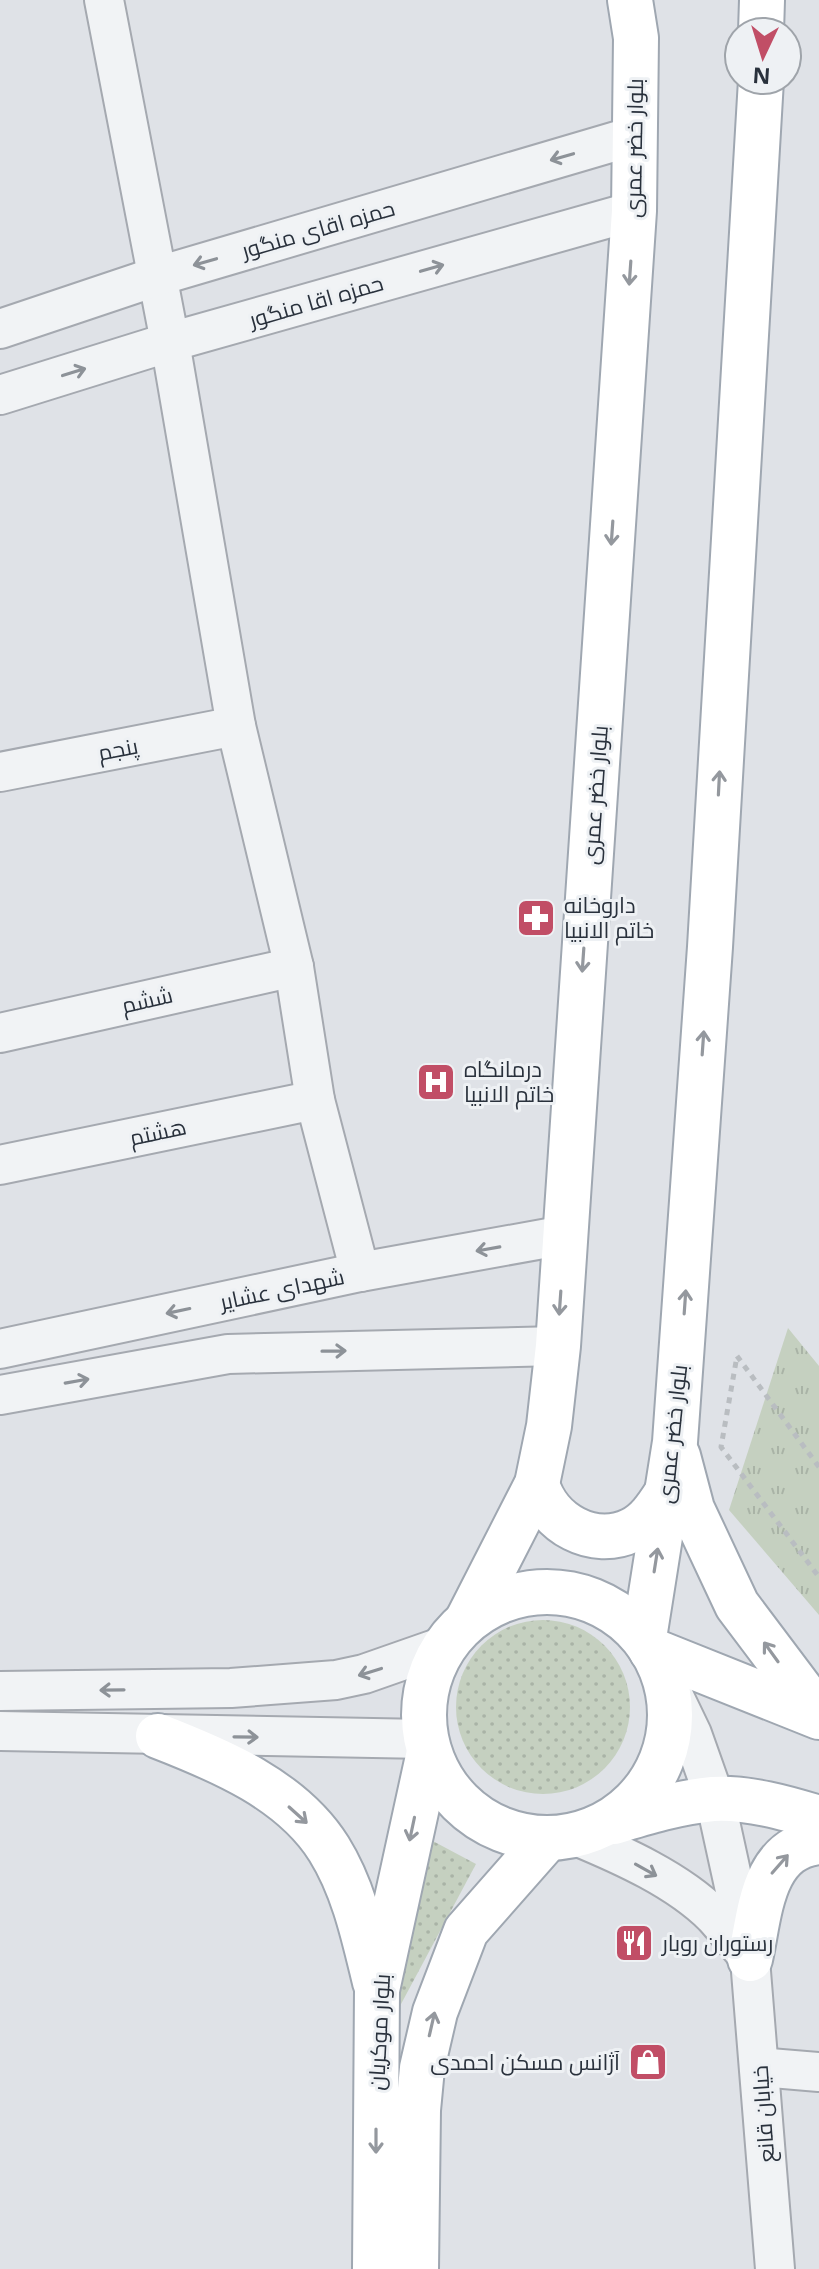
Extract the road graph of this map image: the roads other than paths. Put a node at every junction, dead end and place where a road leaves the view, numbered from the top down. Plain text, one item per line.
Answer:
1 (104, 0) edge
2 (630, 0) edge
3 (760, 96) edge
4 (637, 135) junction
5 (634, 211) junction
6 (155, 277) junction
7 (0, 329) edge
8 (170, 342) junction
9 (0, 395) edge
10 (236, 726) junction
11 (0, 772) edge
12 (294, 967) junction
13 (0, 1033) edge
14 (315, 1100) junction
15 (0, 1165) edge
16 (565, 1235) junction
17 (360, 1272) junction
18 (558, 1346) junction
19 (0, 1349) edge
20 (0, 1395) edge
21 (675, 1442) junction
22 (537, 1484) junction
23 (666, 1494) junction
24 (456, 1633) junction
25 (654, 1657) junction
26 (0, 1691) edge
27 (819, 1715) edge
28 (0, 1731) edge
29 (158, 1736) junction
30 (428, 1746) junction
31 (715, 1799) junction
32 (819, 1818) edge
33 (575, 1834) junction
34 (819, 1842) edge
35 (750, 1959) junction
36 (377, 1990) junction
37 (759, 2067) junction
38 (819, 2072) edge
39 (375, 2269) edge
40 (416, 2269) edge
41 (783, 2269) edge

1 - 6 street
2 - 4 main road, بلوار خضر عمری
21 -> 3 main road, بلوار خضر عمری
4 - 5 main road, بلوار خضر عمری
4 -> 6 street, حمزه اقای منگور
8 -> 5 street, حمزه اقا منگور
5 -> 16 main road, بلوار خضر عمری
6 - 7 street, حمزه اقای منگور
6 - 8 street
9 -> 8 street, حمزه اقا منگور
8 - 10 street
10 - 11 street, پنجم
10 - 12 street
12 - 13 street, ششم
12 - 14 street
14 - 15 street, هشتم
14 - 17 street
16 -> 17 street, شهدای عشایر
16 -> 18 main road, بلوار خضر عمری
17 -> 19 street, شهدای عشایر
20 -> 18 street
18 - 22 main road, بلوار خضر عمری
21 - 23 main road, بلوار خضر عمری
27 -> 21 main road
22 - 23 main road
22 - 24 main road, بلوار خضر عمری
25 -> 23 main road, بلوار خضر عمری
24 - 25 main road
24 -> 26 street
24 - 30 main road
25 - 27 main road
25 - 31 street, خیابان قانع
25 - 33 main road
28 - 29 street
29 -> 30 street
29 -> 36 main road
30 - 33 main road
30 -> 36 main road, بلوار موکریان
31 - 32 main road
31 - 33 main road
31 - 35 street, خیابان قانع
33 -> 35 street
40 -> 33 main road, بلوار موکریان
35 -> 34 main road
35 - 37 street, خیابان قانع
36 -> 39 main road, بلوار موکریان
37 - 38 street
37 - 41 street, خیابان قانع

